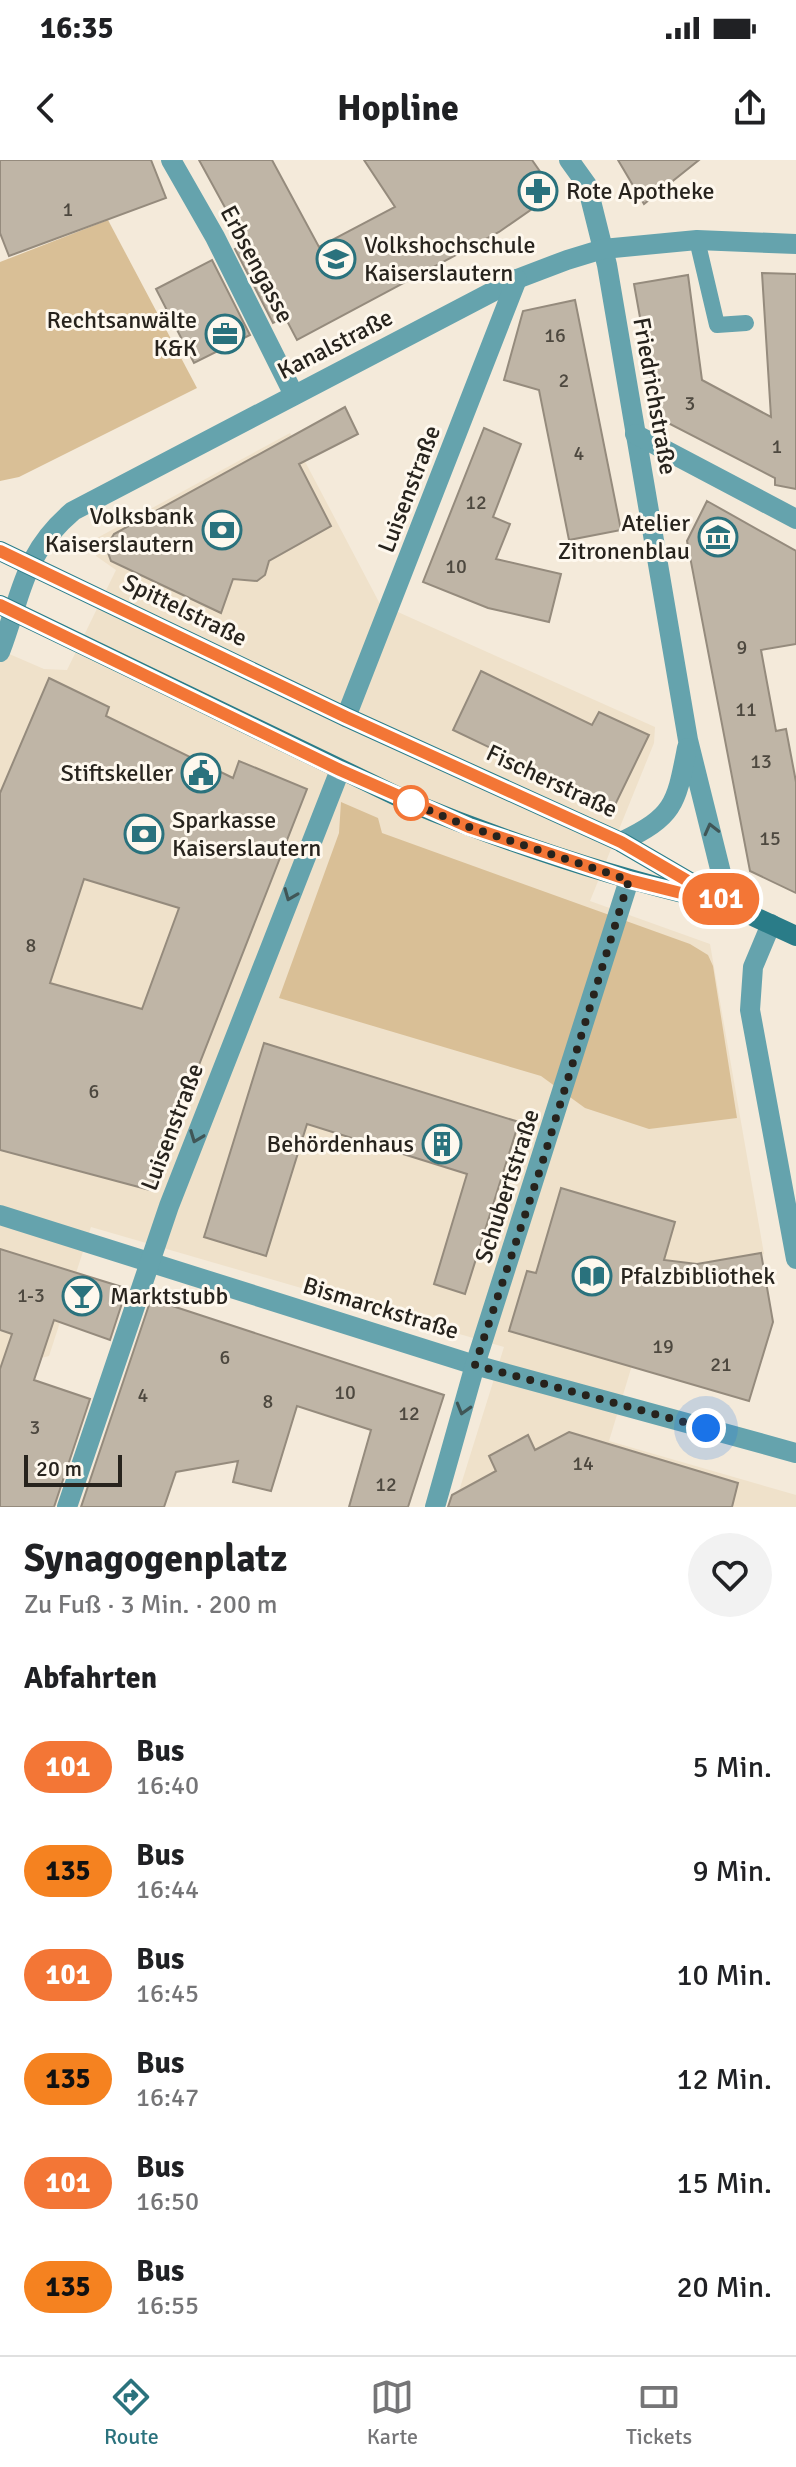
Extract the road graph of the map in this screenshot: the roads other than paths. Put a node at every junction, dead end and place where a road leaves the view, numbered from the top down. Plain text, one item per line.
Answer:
1 (171, 160) edge
2 (569, 160) edge
3 (697, 240) junction
4 (796, 244) edge
5 (603, 249) junction
6 (517, 279) junction
7 (746, 323) dead end
8 (294, 395) junction
9 (635, 434) junction
10 (796, 519) edge
11 (0, 551) edge
12 (30, 566) junction
13 (5, 608) edge
14 (0, 652) edge
15 (346, 717) junction
16 (688, 740) junction
17 (340, 770) junction
18 (621, 842) junction
19 (629, 880) junction
20 (729, 905) junction
21 (771, 924) junction
22 (796, 936) edge
23 (0, 1215) edge
24 (796, 1259) edge
25 (152, 1265) junction
26 (475, 1365) junction
27 (796, 1453) edge
28 (67, 1507) edge
29 (435, 1507) edge

1 - 8 street, Erbsengasse
2 - 5 street, Friedrichstraße
3 - 4 street, Kanalstraße
3 - 5 street, Kanalstraße
3 - 7 lane
5 - 6 street, Kanalstraße
5 - 9 street, Friedrichstraße
6 - 8 street, Kanalstraße
6 - 15 street, Luisenstraße
8 - 12 street, Kanalstraße
9 - 10 street
9 - 16 street, Friedrichstraße
11 - 12 main road, Spittelstraße
12 - 13 street, Kanalstraße
12 - 15 main road, Spittelstraße
13 - 14 street, Kanalstraße
13 - 17 main road
15 - 18 main road, Fischerstraße
16 - 18 street, Friedrichstraße
20 -> 16 street, Friedrichstraße
17 - 19 main road, Fischerstraße
17 -> 25 street, Luisenstraße
18 - 20 main road, Fischerstraße
19 - 20 main road, Fischerstraße
19 - 26 street, Schubertstraße
20 - 21 main road, Fischerstraße
21 - 22 main road, Fischerstraße
21 - 24 street
23 - 25 street, Bismarckstraße
25 - 26 street, Bismarckstraße
25 - 28 street, Luisenstraße
26 - 27 street, Bismarckstraße
26 -> 29 street, Schubertstraße

